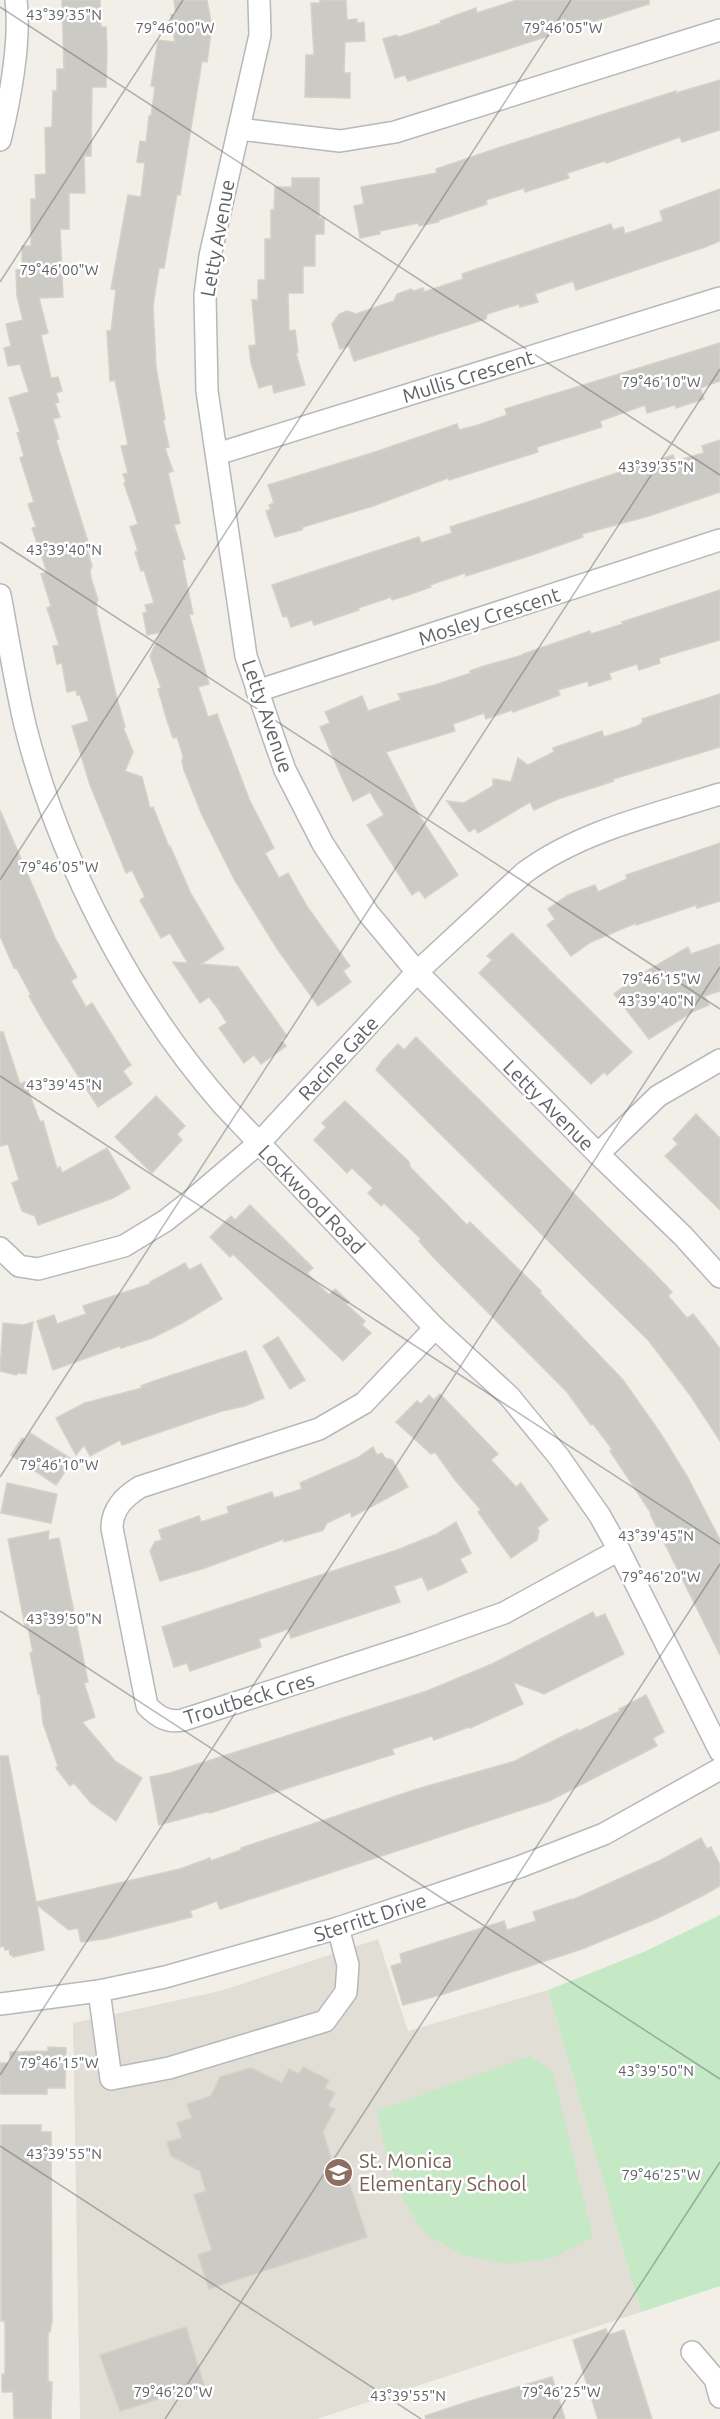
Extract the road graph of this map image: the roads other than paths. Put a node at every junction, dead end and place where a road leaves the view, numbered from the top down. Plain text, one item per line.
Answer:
1 (16, 0) edge
2 (259, 0) edge
3 (720, 30) edge
4 (239, 129) junction
5 (0, 140) edge
6 (720, 298) edge
7 (217, 454) junction
8 (720, 540) edge
9 (0, 595) edge
10 (257, 692) junction
11 (720, 794) edge
12 (417, 972) junction
13 (720, 1060) edge
14 (259, 1143) junction
15 (598, 1154) junction
16 (0, 1248) edge
17 (720, 1277) edge
18 (435, 1328) junction
19 (620, 1550) junction
20 (720, 1751) edge
21 (720, 1770) edge
22 (338, 1928) junction
23 (99, 1991) junction
24 (0, 2004) edge
25 (692, 2352) dead end
26 (720, 2397) edge

1 - 5 street
2 - 4 street, Letty Avenue
3 - 4 street
4 - 7 street, Letty Avenue
6 - 7 street, Mullis Crescent
7 - 10 street, Letty Avenue
8 - 10 street, Mosley Crescent
9 - 14 street, Lockwood Road
10 - 12 street, Letty Avenue
11 - 12 street
12 - 14 street, Racine Gate
12 - 15 street, Letty Avenue
13 - 15 street
14 - 16 street, Racine Gate
14 - 18 street, Lockwood Road
15 - 17 street, Letty Avenue
18 - 19 street, Lockwood Road
18 - 19 street, Troutbeck Cres
19 - 20 street, Lockwood Road
21 - 22 street, Sterritt Drive
22 - 23 street, Sterritt Drive
22 - 23 street
23 - 24 street, Sterritt Drive
25 - 26 street

